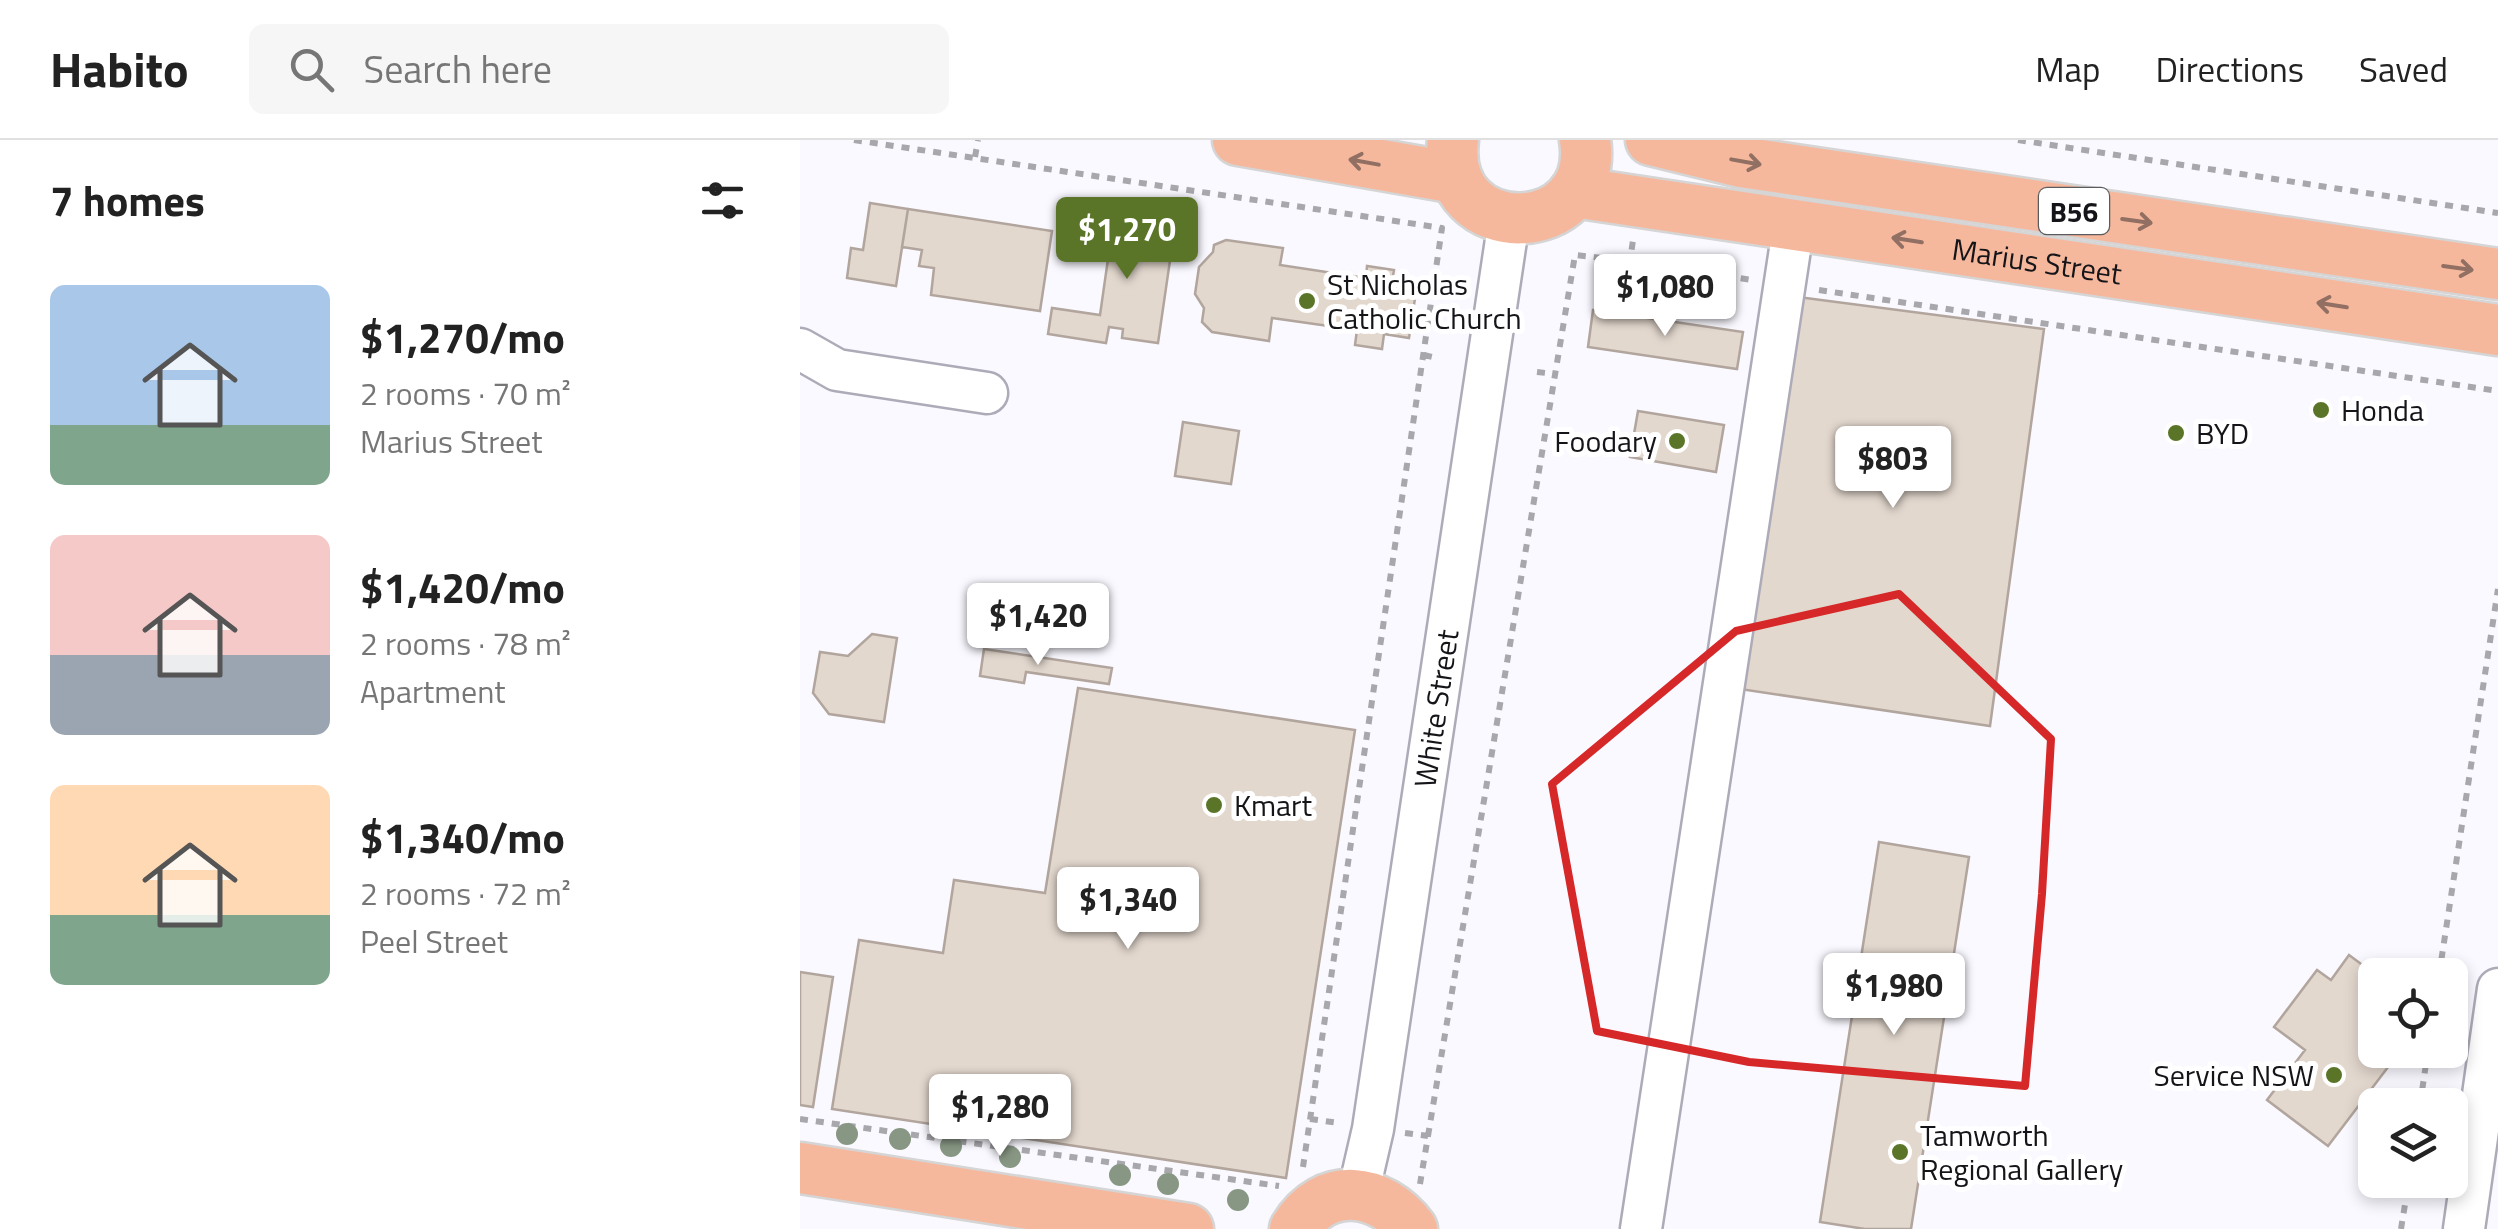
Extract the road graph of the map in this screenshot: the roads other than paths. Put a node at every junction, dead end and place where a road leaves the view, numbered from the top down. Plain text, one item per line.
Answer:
1 (1238, 140) edge
2 (1584, 140) edge
3 (1651, 140) edge
4 (1454, 159) edge
5 (1574, 192) junction
6 (1509, 220) junction
7 (1794, 223) junction
8 (2498, 274) edge
9 (2498, 330) edge
10 (800, 349) edge
11 (987, 393) dead end
12 (2498, 989) edge
13 (2487, 1136) edge
14 (800, 1168) edge
15 (1358, 1194) junction
16 (1293, 1208) edge
17 (1201, 1210) edge
18 (1415, 1211) edge
19 (1641, 1229) edge
20 (2464, 1229) edge

4 -> 1 main road
2 - 5 main road
3 -> 8 main road, Marius Street / B56
4 - 6 main road
5 - 6 main road
5 - 7 main road, Marius Street / B56
6 - 15 street, White Street
9 -> 7 main road, Marius Street / B56
7 - 19 street
10 - 11 street
12 - 13 street
13 - 20 street
14 - 17 main road
15 - 16 main road
15 - 18 main road

